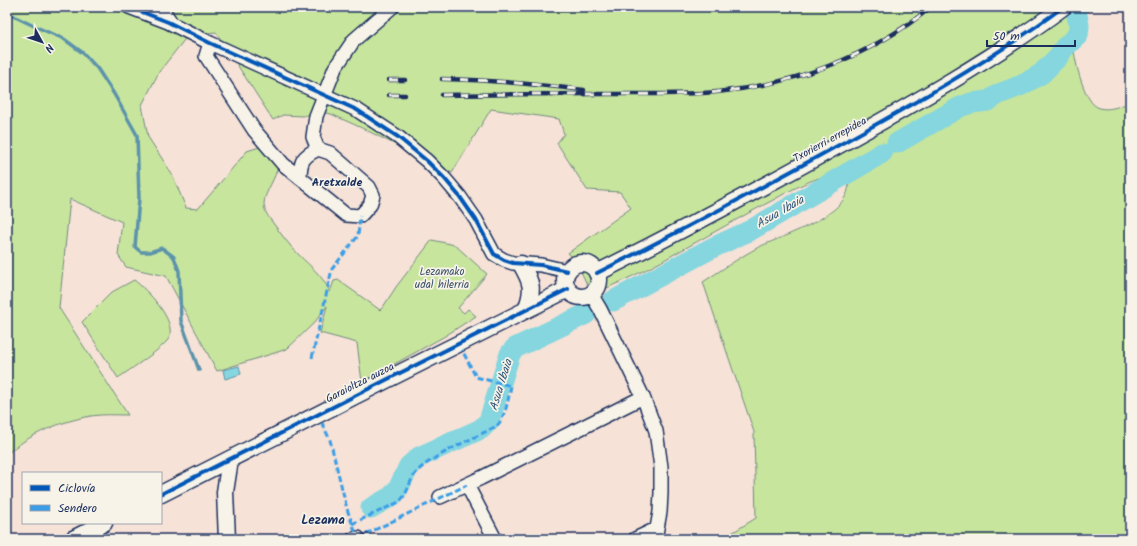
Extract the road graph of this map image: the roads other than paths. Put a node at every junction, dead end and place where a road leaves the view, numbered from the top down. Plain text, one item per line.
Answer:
1 (130, 7) edge
2 (161, 7) edge
3 (392, 7) edge
4 (1063, 7) edge
5 (172, 24) junction
6 (210, 43) junction
7 (325, 95) junction
8 (318, 149) junction
9 (300, 178) junction
10 (521, 264) junction
11 (567, 271) junction
12 (597, 273) junction
13 (568, 289) junction
14 (591, 294) junction
15 (526, 310) junction
16 (643, 397) junction
17 (228, 460) junction
18 (467, 484) junction
19 (162, 493) edge
20 (440, 497) dead end
21 (102, 524) edge
22 (655, 534) edge
23 (73, 539) edge
24 (227, 539) edge
25 (495, 539) edge
26 (635, 539) edge

1 - 5 street
2 - 5 street
3 - 7 street
4 - 12 street, Txorierri errepidea
5 - 6 street
6 - 7 street
6 - 9 street
7 - 8 street
7 - 10 street
8 - 9 street
8 - 9 street
10 - 11 street
10 - 15 street
11 - 12 street
11 - 13 street
12 - 14 street
13 - 14 street
13 - 15 street, Garaioltza auzoa
14 - 16 street
15 - 17 street, Garaioltza auzoa
16 - 18 street
16 - 22 street
17 - 19 street, Garaioltza auzoa
17 - 24 street
18 - 20 street
18 - 25 street
21 - 23 street
22 - 26 street

